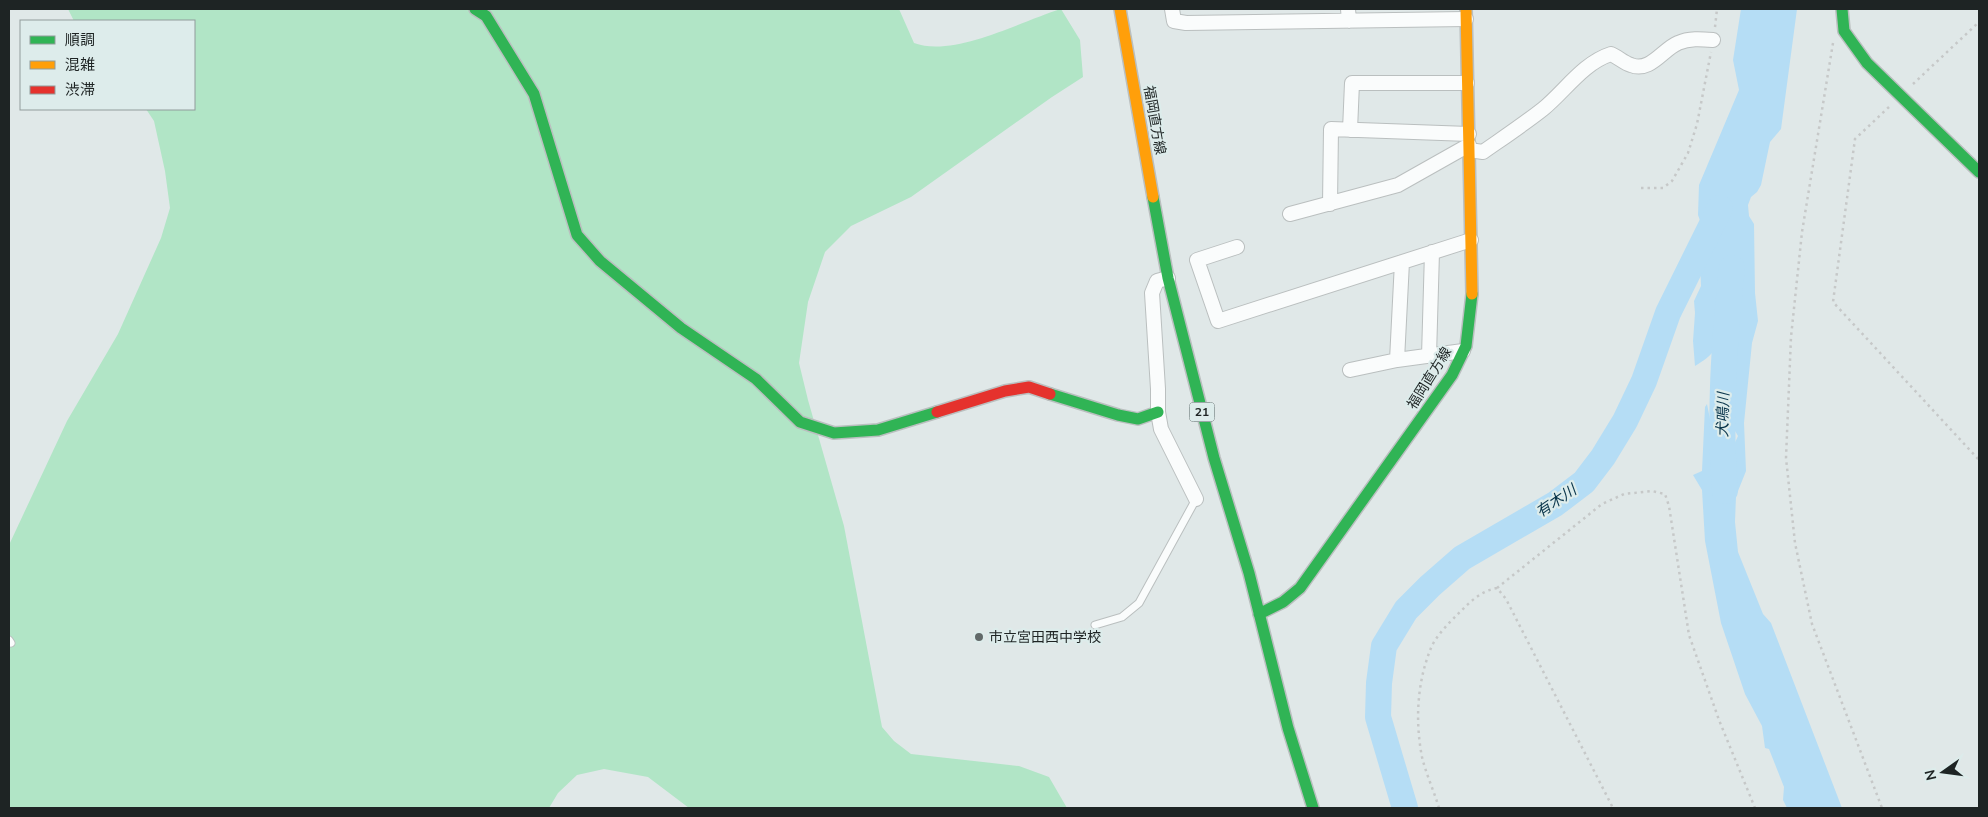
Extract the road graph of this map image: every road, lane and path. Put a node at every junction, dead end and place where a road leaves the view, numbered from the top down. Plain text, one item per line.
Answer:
1 (475, 9) edge
2 (1120, 9) edge
3 (1172, 9) edge
4 (1718, 9) edge
5 (1842, 9) edge
6 (1466, 14) edge
7 (1348, 15) edge
8 (1979, 22) edge
9 (1834, 38) dead end
10 (1713, 40) junction
11 (1467, 82) junction
12 (1900, 96) junction
13 (1350, 130) junction
14 (1469, 143) junction
15 (1979, 172) edge
16 (1641, 188) dead end
17 (1330, 204) junction
18 (1290, 214) dead end
19 (1471, 240) junction
20 (1237, 247) dead end
21 (1432, 252) junction
22 (1402, 262) junction
23 (1168, 278) junction
24 (1463, 352) junction
25 (1428, 356) junction
26 (1397, 360) junction
27 (1350, 370) dead end
28 (1158, 412) junction
29 (1979, 460) edge
30 (1196, 499) joint
31 (1497, 588) junction
32 (1259, 614) junction
33 (1095, 625) dead end
34 (1313, 808) edge
35 (1439, 808) edge
36 (1613, 808) edge
37 (1755, 808) edge
38 (1882, 808) edge

1 - 28 main road
2 - 23 main road, 福岡直方線 / 21
3 - 7 street
4 - 10 path
5 - 12 main road
6 - 7 street
6 - 11 main road, 福岡直方線
8 - 12 path
9 - 38 path
10 - 14 street
10 - 16 path
11 - 13 street
11 - 14 main road, 福岡直方線
12 - 15 main road
12 - 29 path
13 - 14 street
13 - 17 street
14 - 17 street
14 - 19 main road, 福岡直方線
17 - 18 street
19 - 21 street
19 - 24 main road, 福岡直方線
20 - 22 street
21 - 22 street
21 - 25 street
22 - 26 street
23 - 28 street
23 - 32 main road, 福岡直方線 / 21
24 - 25 street
24 - 32 main road, 福岡直方線
25 - 26 street
26 - 27 street
28 - 30 street
30 - 33 lane
31 - 35 path
31 - 36 path
31 - 37 path
32 - 34 main road, 福岡直方線 / 21

